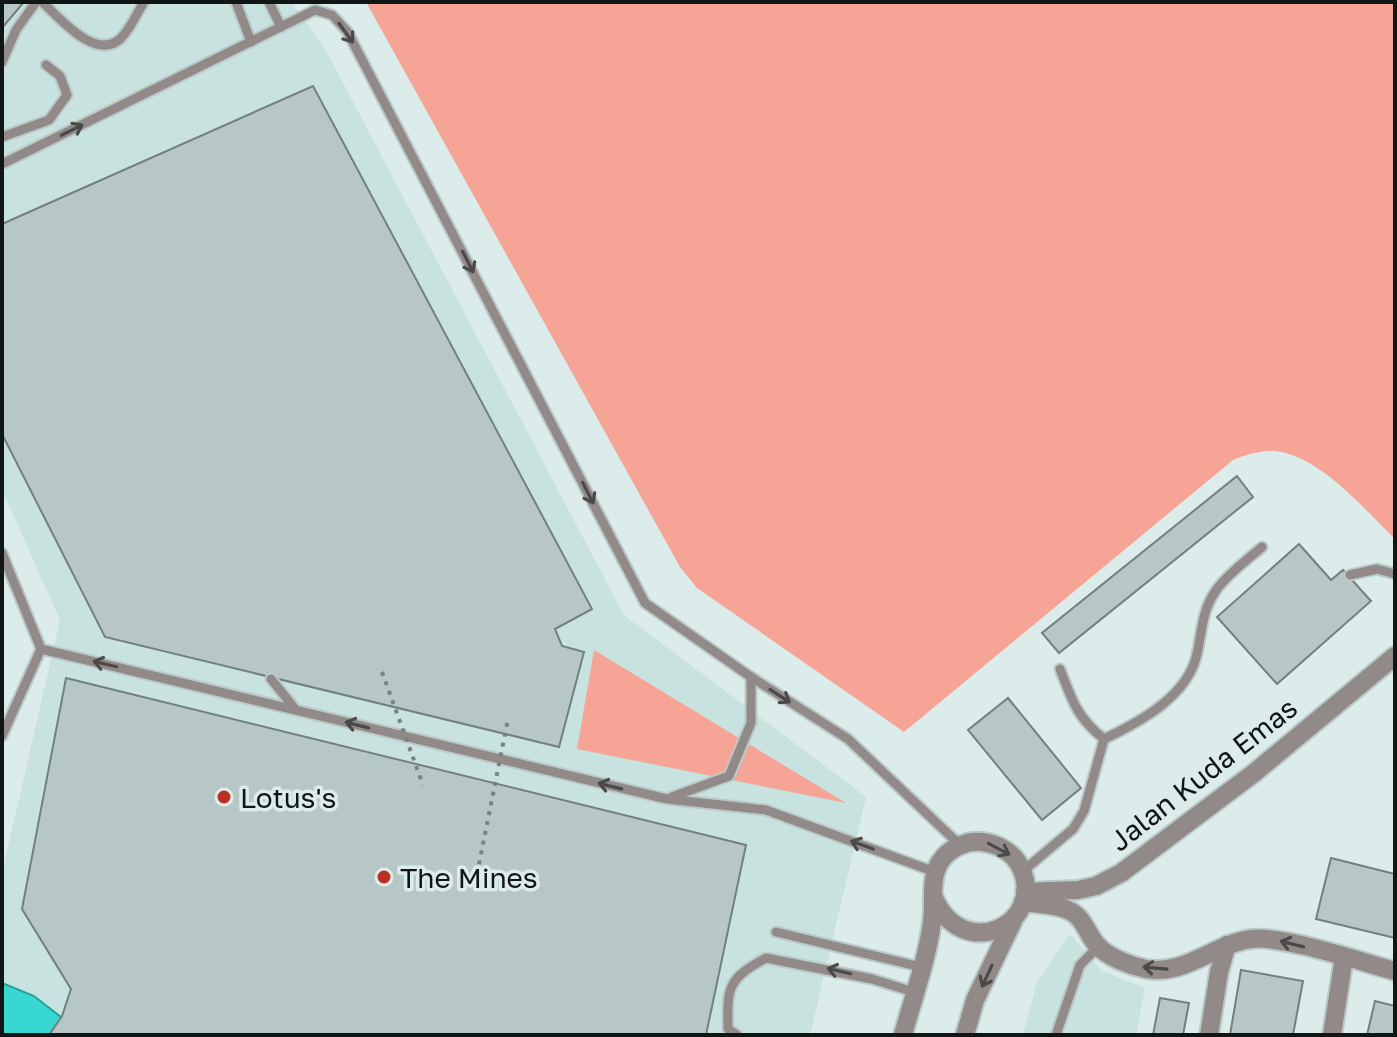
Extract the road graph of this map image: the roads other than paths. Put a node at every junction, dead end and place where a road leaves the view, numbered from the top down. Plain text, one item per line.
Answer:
1 (39, 2) edge
2 (144, 2) edge
3 (236, 2) edge
4 (269, 2) edge
5 (281, 27) junction
6 (251, 42) junction
7 (2, 62) edge
8 (46, 65) dead end
9 (2, 137) edge
10 (2, 164) edge
11 (1262, 547) dead end
12 (2, 553) edge
13 (1395, 574) edge
14 (1350, 575) dead end
15 (41, 649) junction
16 (1395, 656) edge
17 (1060, 669) dead end
18 (751, 677) junction
19 (271, 679) dead end
20 (296, 710) junction
21 (2, 736) edge
22 (1104, 739) junction
23 (667, 799) junction
24 (960, 845) junction
25 (1023, 871) junction
26 (935, 872) junction
27 (934, 898) junction
28 (1021, 904) junction
29 (776, 932) dead end
30 (1227, 945) junction
31 (1098, 947) junction
32 (1344, 957) junction
33 (921, 967) junction
34 (1395, 971) edge
35 (914, 992) junction
36 (737, 1035) edge
37 (903, 1035) edge
38 (965, 1035) edge
39 (1056, 1035) edge
40 (1209, 1035) edge
41 (1332, 1035) edge

1 - 2 lane
1 - 7 lane
3 - 6 lane
4 - 5 lane
5 - 6 lane
5 -> 18 lane
10 -> 6 lane
8 - 9 lane
11 - 22 lane
12 - 15 lane
13 - 14 lane
20 -> 15 lane
15 - 21 lane
16 - 28 street, Jalan Kuda Emas
17 - 22 lane
18 - 23 lane
18 -> 24 lane
19 - 20 lane
23 -> 20 lane
22 - 25 lane
26 -> 23 lane
24 -> 25 street
24 - 26 street
25 - 28 street
26 - 27 street
27 - 28 street
27 - 33 street
28 - 31 street
28 -> 38 street
29 - 33 lane
30 -> 31 street
32 -> 30 street
30 - 40 street
31 - 39 lane
32 - 34 street
32 - 41 street
33 - 35 street
35 -> 36 lane
35 - 37 street

